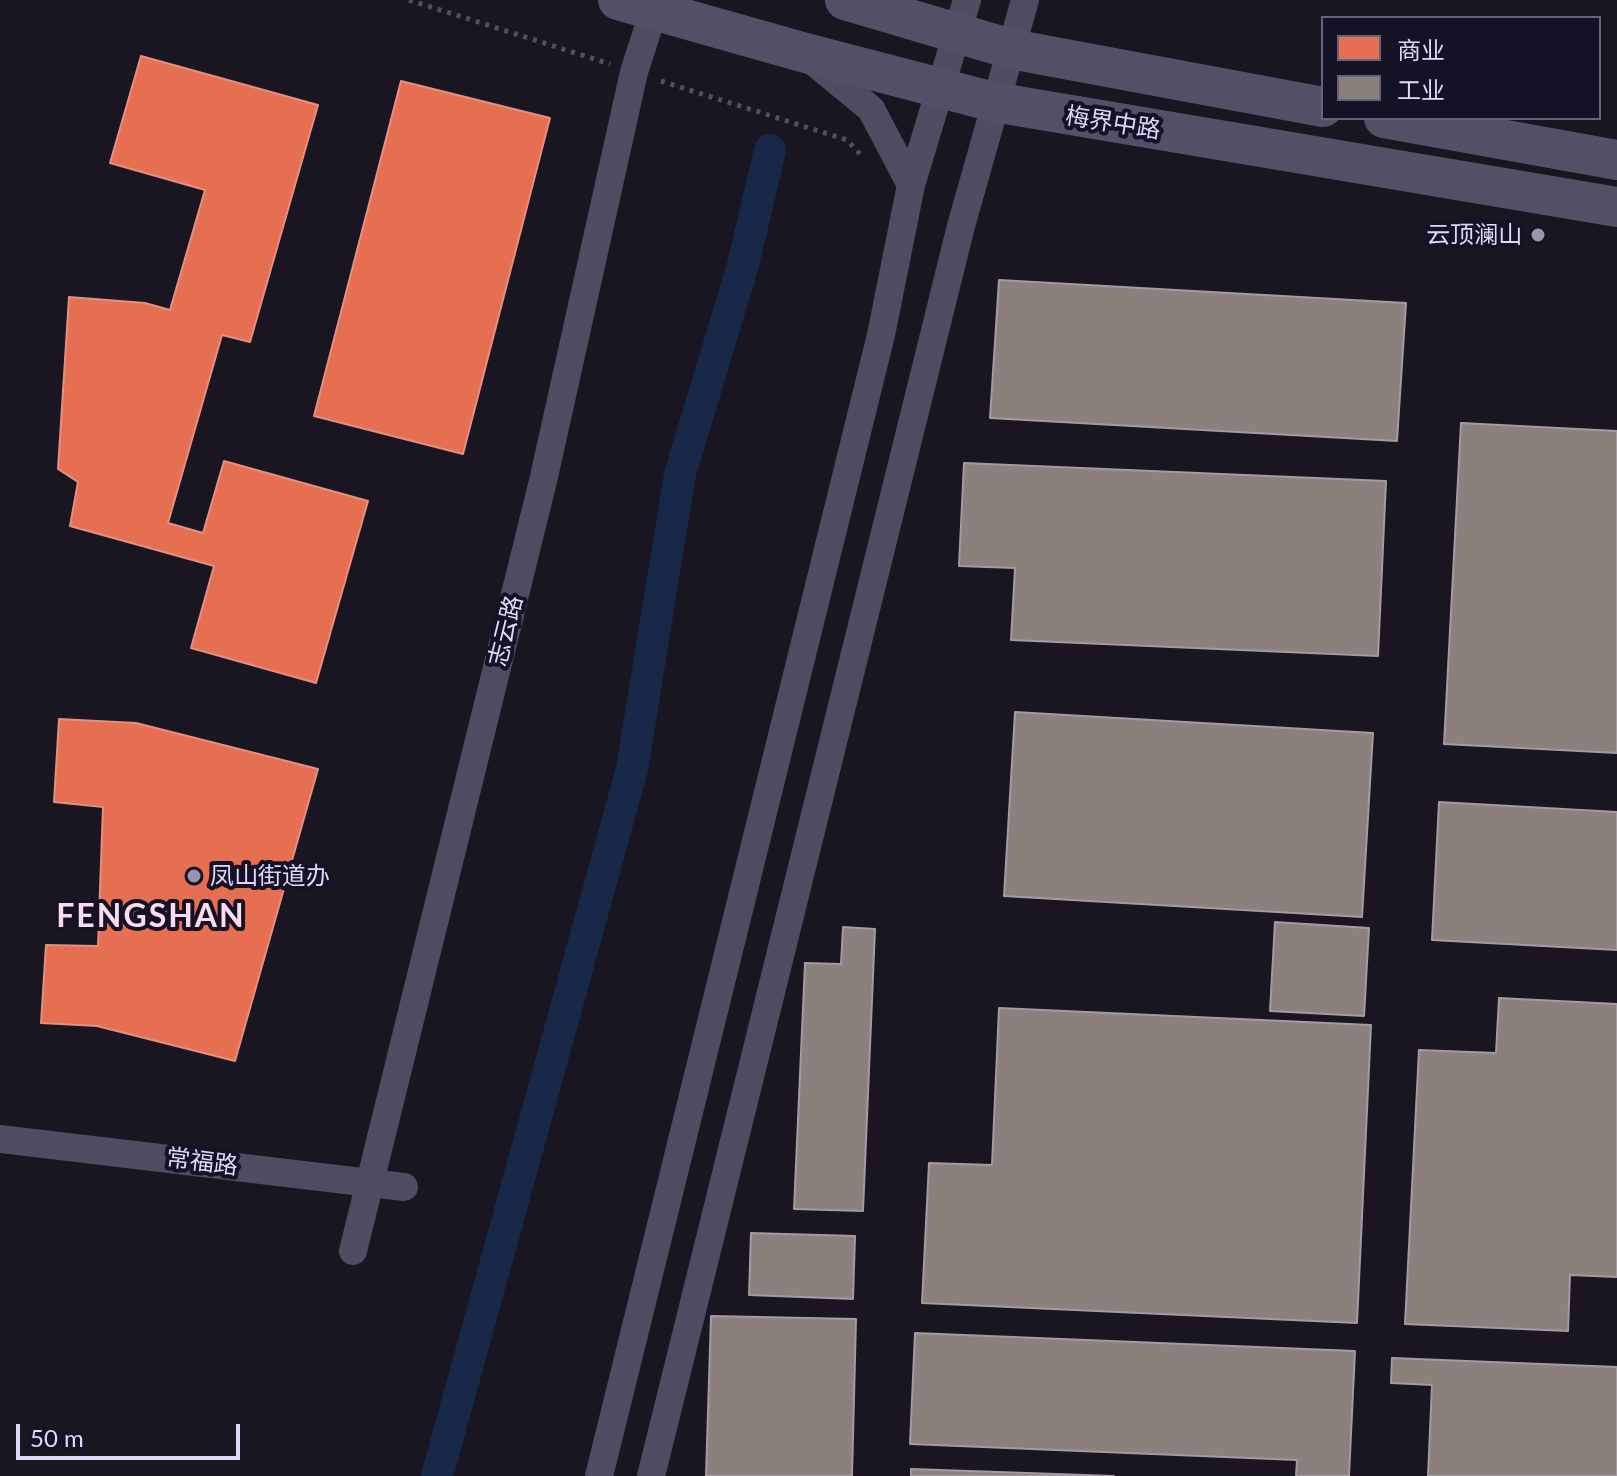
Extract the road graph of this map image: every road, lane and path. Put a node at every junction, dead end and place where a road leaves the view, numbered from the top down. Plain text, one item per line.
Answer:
1 (409, 0) edge
2 (845, 0) edge
3 (1025, 0) edge
4 (636, 5) edge
5 (962, 16) edge
6 (1011, 49) junction
7 (802, 52) junction
8 (634, 72) junction
9 (939, 87) junction
10 (994, 102) junction
11 (1321, 107) edge
12 (1395, 120) edge
13 (862, 157) dead end
14 (1617, 160) edge
15 (911, 185) junction
16 (1617, 207) edge
17 (0, 1139) edge
18 (370, 1182) junction
19 (404, 1187) dead end
20 (353, 1251) dead end
21 (599, 1476) edge
22 (651, 1476) edge

1 - 8 path
2 - 5 main road
3 - 6 street
4 - 7 main road, 梅界中路
4 - 8 street, 志云路
5 - 6 main road
5 - 9 street
6 - 10 street
6 - 11 main road
7 - 9 main road, 梅界中路
7 - 15 street
8 - 13 path
8 - 18 street, 志云路
9 - 10 main road, 梅界中路
9 - 15 street
10 - 16 main road, 梅界中路
10 - 22 street
12 - 14 main road
15 - 21 street
17 - 18 street, 常福路
18 - 19 street, 常福路
18 - 20 street, 志云路

